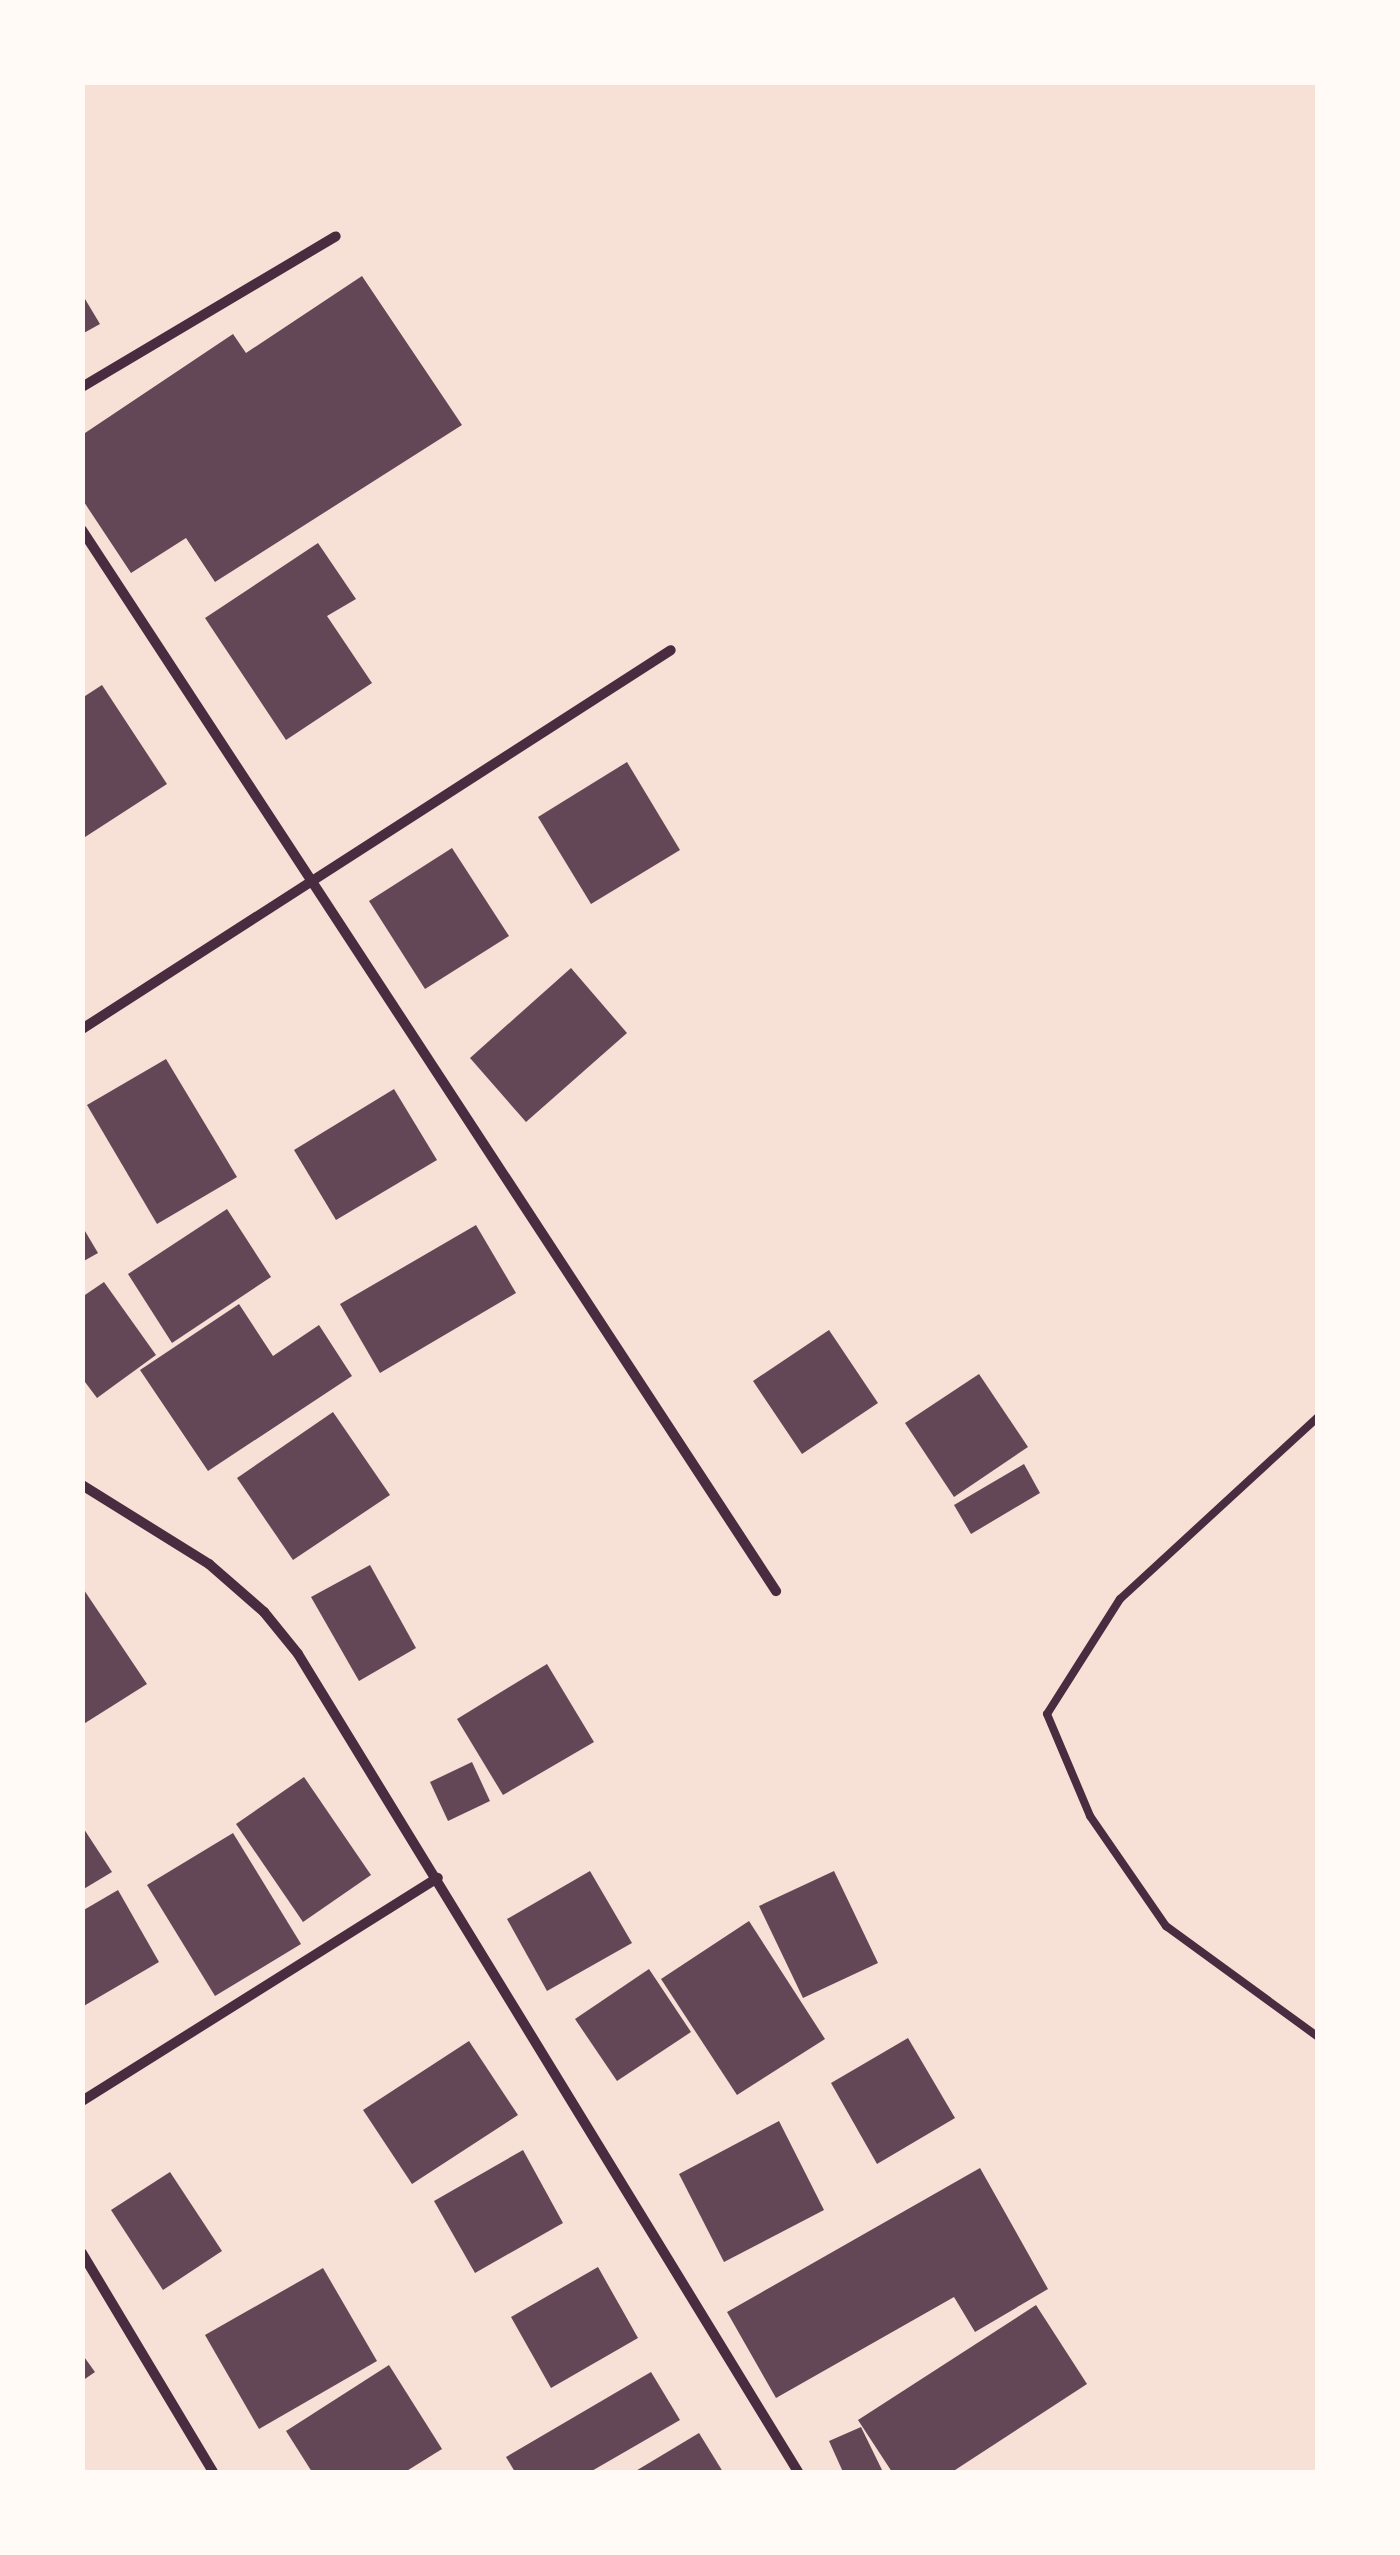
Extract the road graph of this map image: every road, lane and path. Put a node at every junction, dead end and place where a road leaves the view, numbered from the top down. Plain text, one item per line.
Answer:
1 (336, 236) dead end
2 (82, 387) edge
3 (82, 530) edge
4 (671, 650) dead end
5 (317, 880) junction
6 (82, 1029) edge
7 (1318, 1418) edge
8 (82, 1485) edge
9 (776, 1591) dead end
10 (438, 1878) junction
11 (1318, 2037) edge
12 (82, 2101) edge
13 (82, 2253) edge
14 (214, 2472) edge
15 (798, 2472) edge

1 - 2 street
3 - 5 street
4 - 5 street
5 - 6 street
5 - 9 street
7 - 11 lane
8 - 10 street
10 - 12 street
10 - 15 street
13 - 14 street

